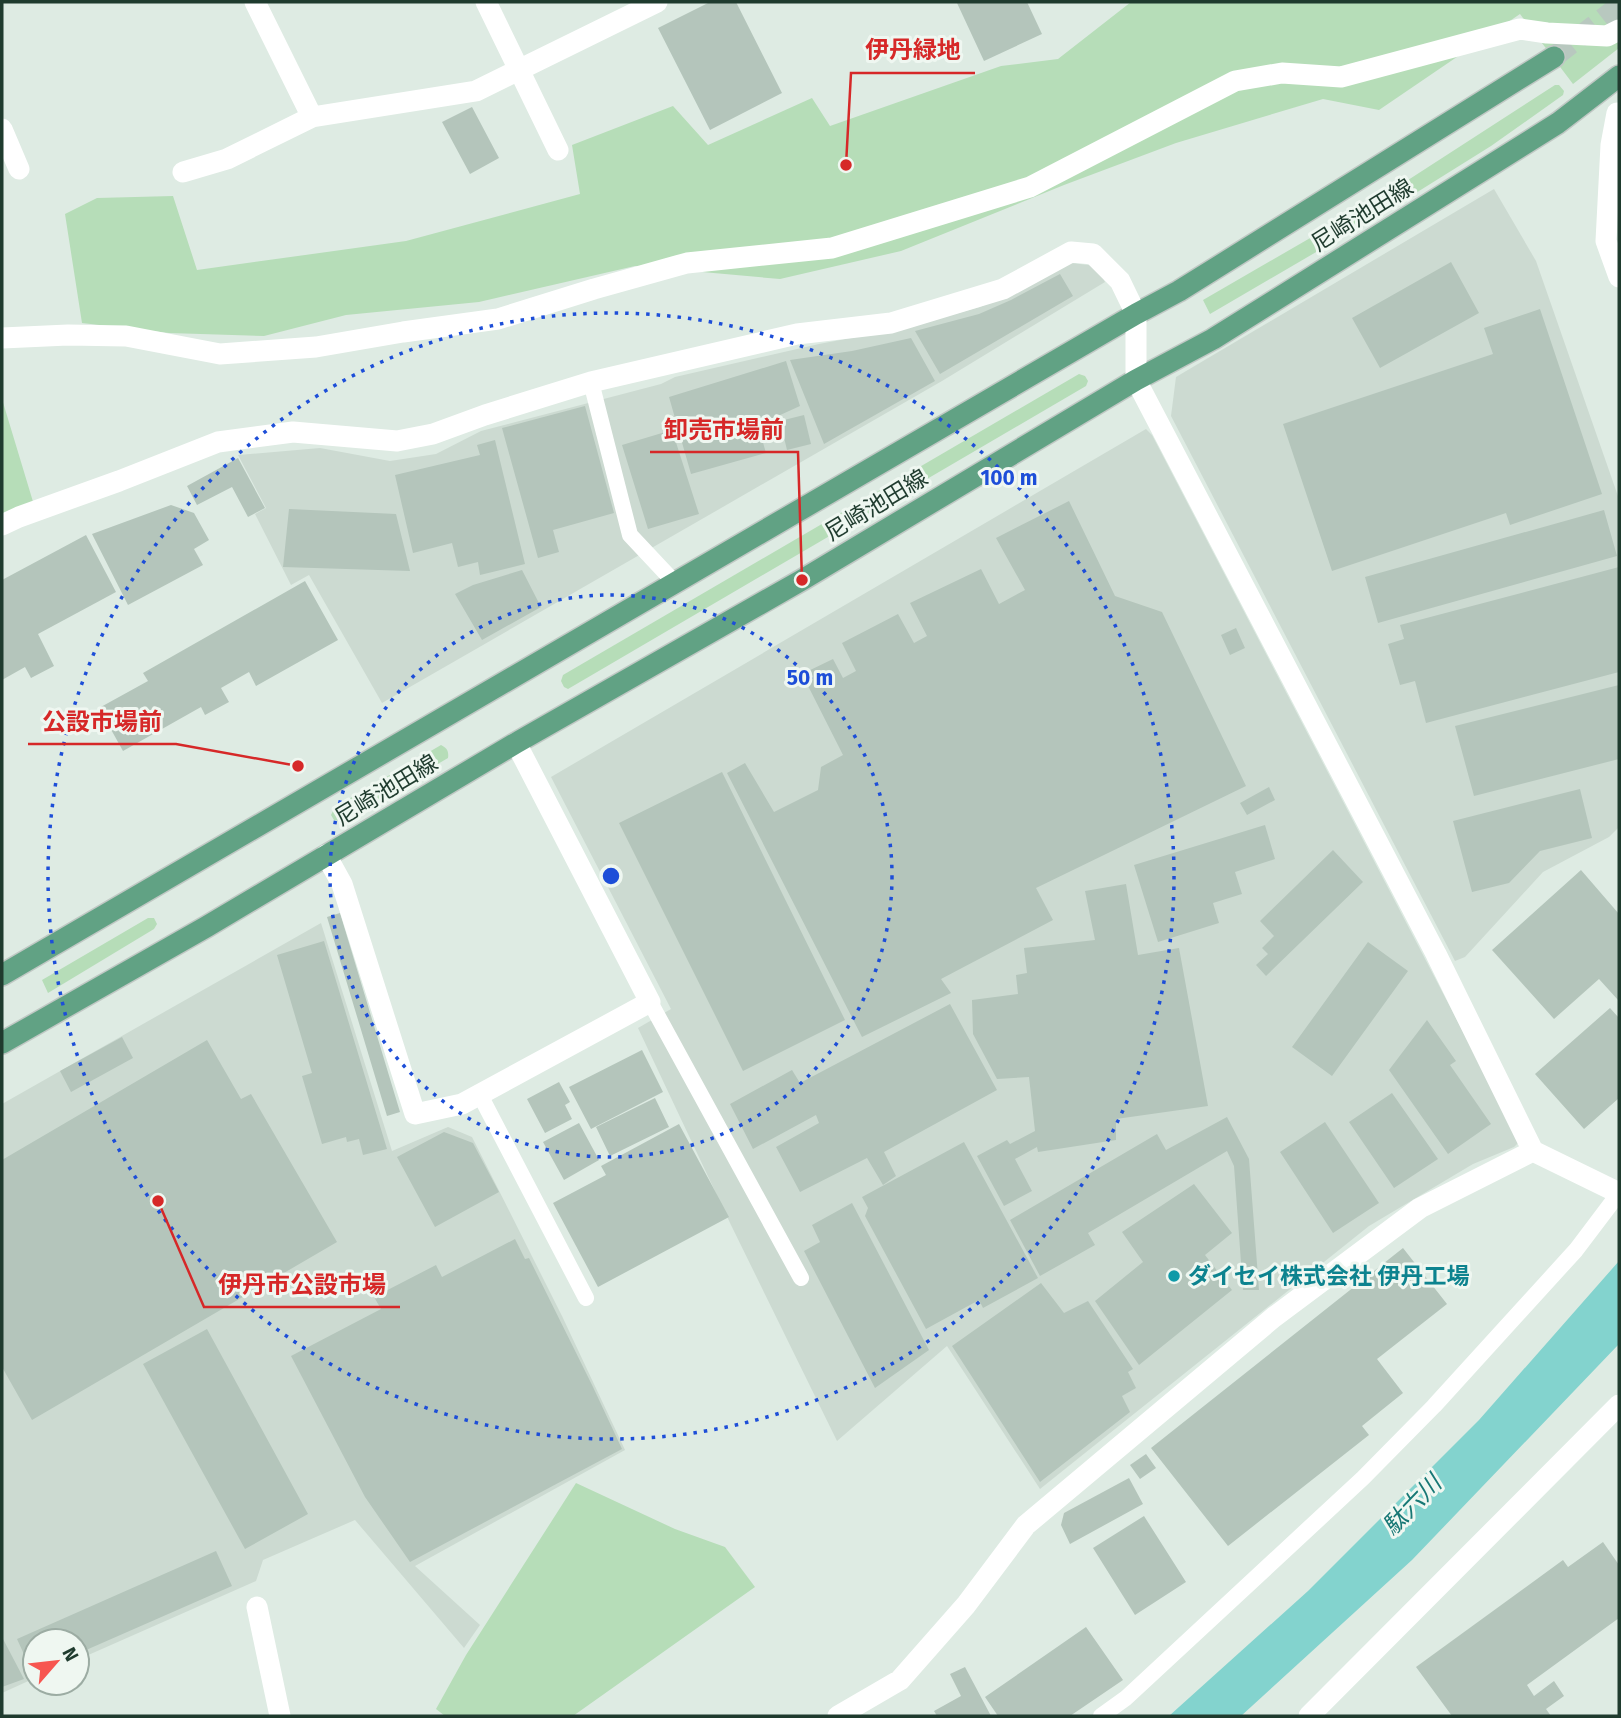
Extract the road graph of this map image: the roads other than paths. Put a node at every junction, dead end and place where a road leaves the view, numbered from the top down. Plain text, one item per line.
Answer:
1 (255, 2) edge
2 (486, 2) edge
3 (657, 2) edge
4 (1619, 30) edge
5 (1553, 57) tunnel mouth
6 (519, 70) junction
7 (1619, 76) edge
8 (1601, 90) junction
9 (1618, 113) edge
10 (312, 117) junction
11 (10, 130) edge
12 (558, 150) dead end
13 (19, 169) dead end
14 (183, 172) dead end
15 (1619, 277) edge
16 (1136, 314) junction
17 (2, 338) edge
18 (1136, 380) junction
19 (591, 382) junction
20 (2, 525) edge
21 (676, 584) junction
22 (516, 743) junction
23 (326, 855) junction
24 (2, 975) edge
25 (650, 1002) junction
26 (2, 1043) edge
27 (480, 1095) junction
28 (1534, 1151) junction
29 (1619, 1193) edge
30 (801, 1279) dead end
31 (586, 1298) dead end
32 (1619, 1405) edge
33 (257, 1607) dead end
34 (280, 1716) edge
35 (838, 1716) edge
36 (1101, 1716) edge
37 (1310, 1716) edge

1 - 10 street
2 - 6 street
3 - 6 street
4 - 17 street
5 - 16 main road, 尼崎池田線
6 - 10 street
6 - 12 street
7 - 8 main road, 尼崎池田線
8 - 9 street
8 - 18 main road, 尼崎池田線
9 - 15 street
10 - 14 street
11 - 13 street
16 - 18 street
16 - 19 street
16 - 21 main road, 尼崎池田線
18 - 22 main road, 尼崎池田線
18 - 28 street
19 - 20 street
19 - 21 lane
21 - 24 main road, 尼崎池田線
22 - 23 main road, 尼崎池田線
22 - 25 street
23 - 26 main road, 尼崎池田線
23 - 27 street
25 - 27 street
25 - 30 lane
27 - 31 lane
28 - 29 street
28 - 35 street
29 - 36 lane
32 - 37 street
33 - 34 street

